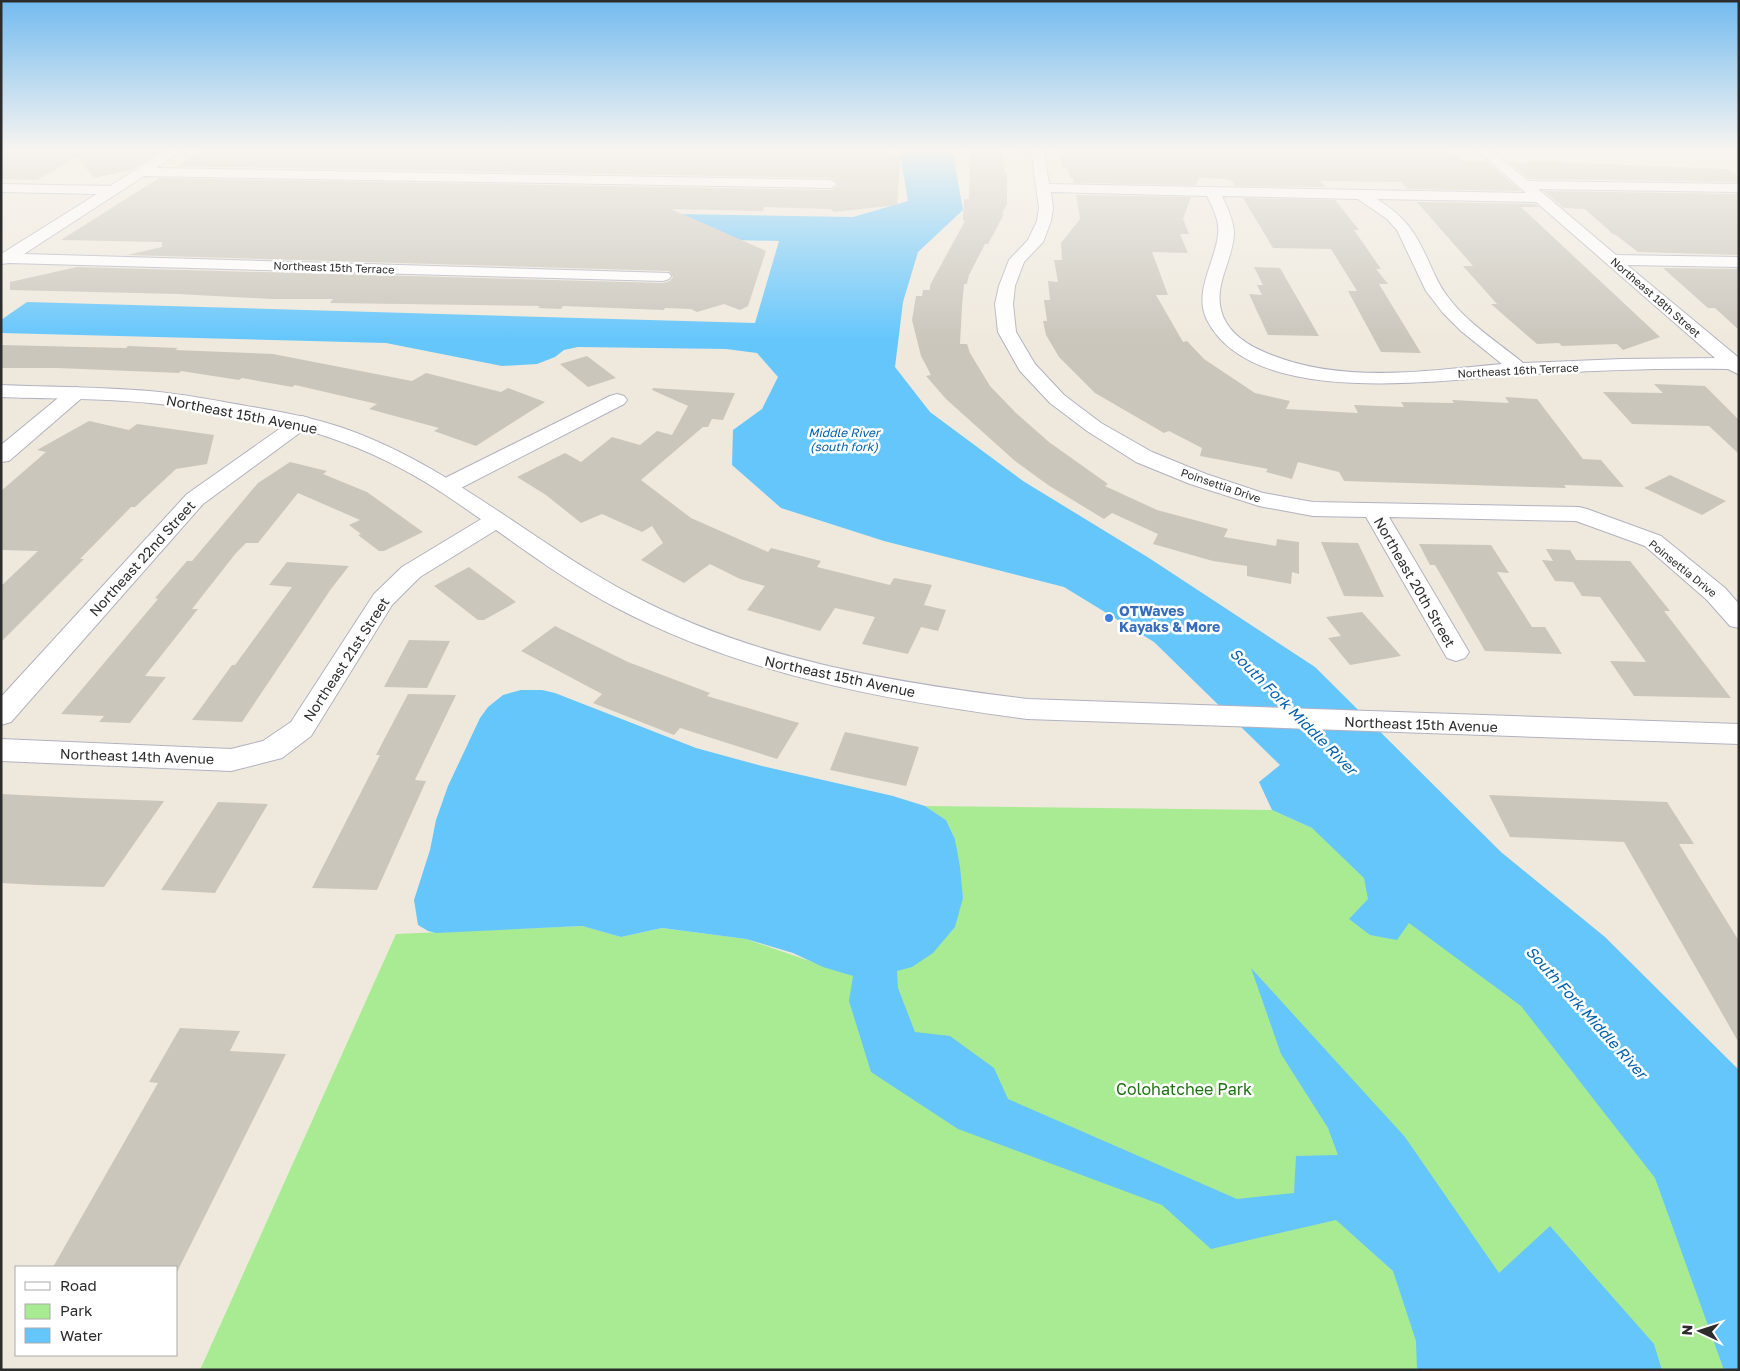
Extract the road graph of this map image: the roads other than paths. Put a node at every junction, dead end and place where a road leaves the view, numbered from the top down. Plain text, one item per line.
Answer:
1 (79, 212) edge
2 (1045, 212) edge
3 (1222, 212) edge
4 (1386, 212) edge
5 (1555, 212) edge
6 (4, 260) edge
7 (1612, 260) junction
8 (1739, 262) edge
9 (663, 276) dead end
10 (1737, 365) edge
11 (1518, 369) junction
12 (1, 391) edge
13 (76, 393) junction
14 (616, 400) dead end
15 (302, 422) junction
16 (1, 456) edge
17 (447, 486) junction
18 (1374, 512) junction
19 (496, 520) junction
20 (1739, 620) edge
21 (1456, 652) dead end
22 (1, 715) edge
23 (1739, 734) edge
24 (1, 750) edge
25 (272, 750) joint

1 - 6 street
2 - 18 street, Poinsettia Drive
3 - 11 street, Northeast 16th Terrace
4 - 11 street
5 - 7 street, Northeast 18th Street
6 - 9 street, Northeast 15th Terrace
7 - 8 street
7 - 10 street, Northeast 18th Street
10 - 11 street, Northeast 16th Terrace
12 - 13 street, Northeast 15th Avenue
13 - 15 street, Northeast 15th Avenue
13 - 16 street
14 - 17 street
15 - 17 street, Northeast 15th Avenue
15 - 22 street, Northeast 22nd Street
17 - 19 street, Northeast 15th Avenue
18 - 20 street, Poinsettia Drive
18 - 21 street, Northeast 20th Street
19 - 23 street, Northeast 15th Avenue
19 - 25 street, Northeast 21st Street
24 - 25 street, Northeast 14th Avenue

